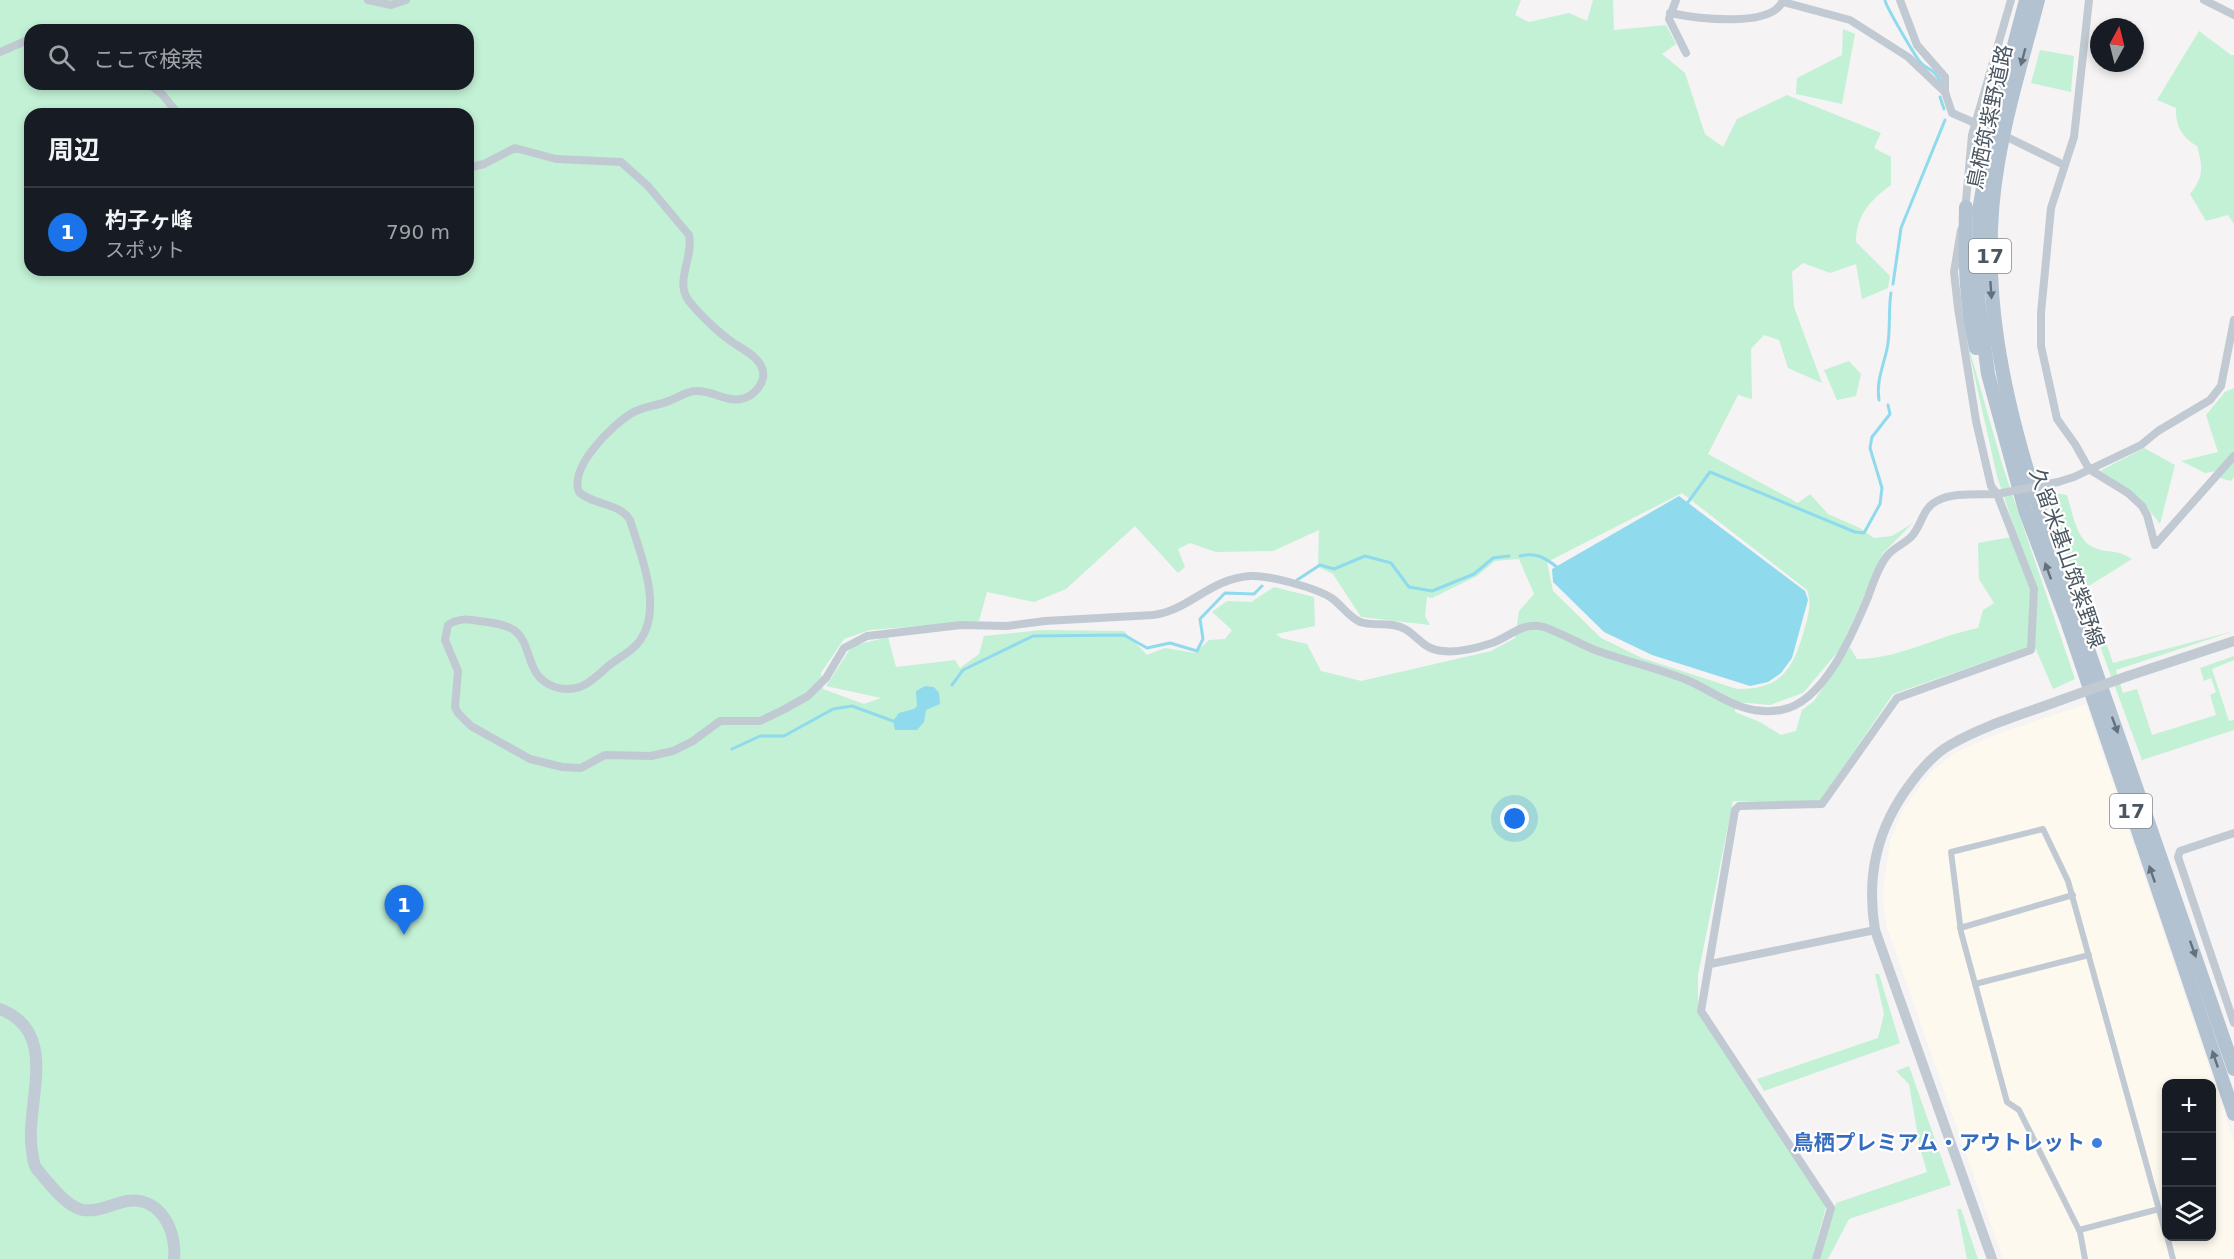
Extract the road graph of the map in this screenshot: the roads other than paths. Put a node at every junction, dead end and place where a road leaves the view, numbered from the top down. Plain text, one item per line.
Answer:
1 (368, 0) edge
2 (406, 0) edge
3 (1676, 0) edge
4 (1900, 0) edge
5 (2011, 0) edge
6 (2026, 0) edge
7 (2039, 0) edge
8 (2089, 0) edge
9 (2204, 0) edge
10 (1783, 1) edge
11 (1670, 14) junction
12 (2234, 15) edge
13 (24, 42) edge
14 (0, 52) edge
15 (1686, 53) dead end
16 (157, 90) edge
17 (1945, 92) junction
18 (172, 108) edge
19 (1975, 123) junction
20 (1984, 127) dead end
21 (2009, 138) dead end
22 (2064, 165) junction
23 (474, 166) edge
24 (1966, 207) junction
25 (2234, 320) edge
26 (1993, 395) junction
27 (2234, 456) edge
28 (2089, 470) junction
29 (1997, 494) junction
30 (2234, 640) edge
31 (2234, 832) edge
32 (2073, 895) junction
33 (1960, 928) junction
34 (1875, 930) junction
35 (2089, 955) junction
36 (1710, 964) junction
37 (1975, 984) junction
38 (0, 1009) edge
39 (2234, 1023) edge
40 (2234, 1069) edge
41 (2234, 1114) edge
42 (2159, 1209) junction
43 (2162, 1219) edge
44 (2079, 1230) junction
45 (2168, 1241) edge
46 (174, 1259) edge
47 (1815, 1259) edge
48 (1992, 1259) edge
49 (2085, 1259) edge
50 (2173, 1259) edge

1 - 2 street
3 - 11 street
4 - 17 street
5 - 19 street
6 - 26 main road, 久留米基山筑紫野線 / 17
7 -> 40 main road, 鳥栖筑紫野道路 / 17
8 - 22 street
9 - 12 street
10 - 11 street
10 - 17 street
11 - 15 street
13 - 14 street
16 - 18 street
17 - 19 street
19 - 20 street
19 - 24 street
21 - 22 street
22 - 28 street
23 - 29 street
24 - 26 main road
24 - 29 street
25 - 28 street
41 -> 26 main road, 久留米基山筑紫野線 / 17
27 - 28 street
28 - 29 street, bridge
29 - 36 street
30 - 34 street, bridge
31 - 39 street
32 - 33 street
32 - 33 street
32 - 35 street
33 - 37 street
34 - 36 street
34 - 48 street
35 - 37 street
35 - 42 street
36 - 47 street
37 - 44 street
38 - 46 main road
42 - 43 street
42 - 44 street
44 - 49 street
45 - 50 street

